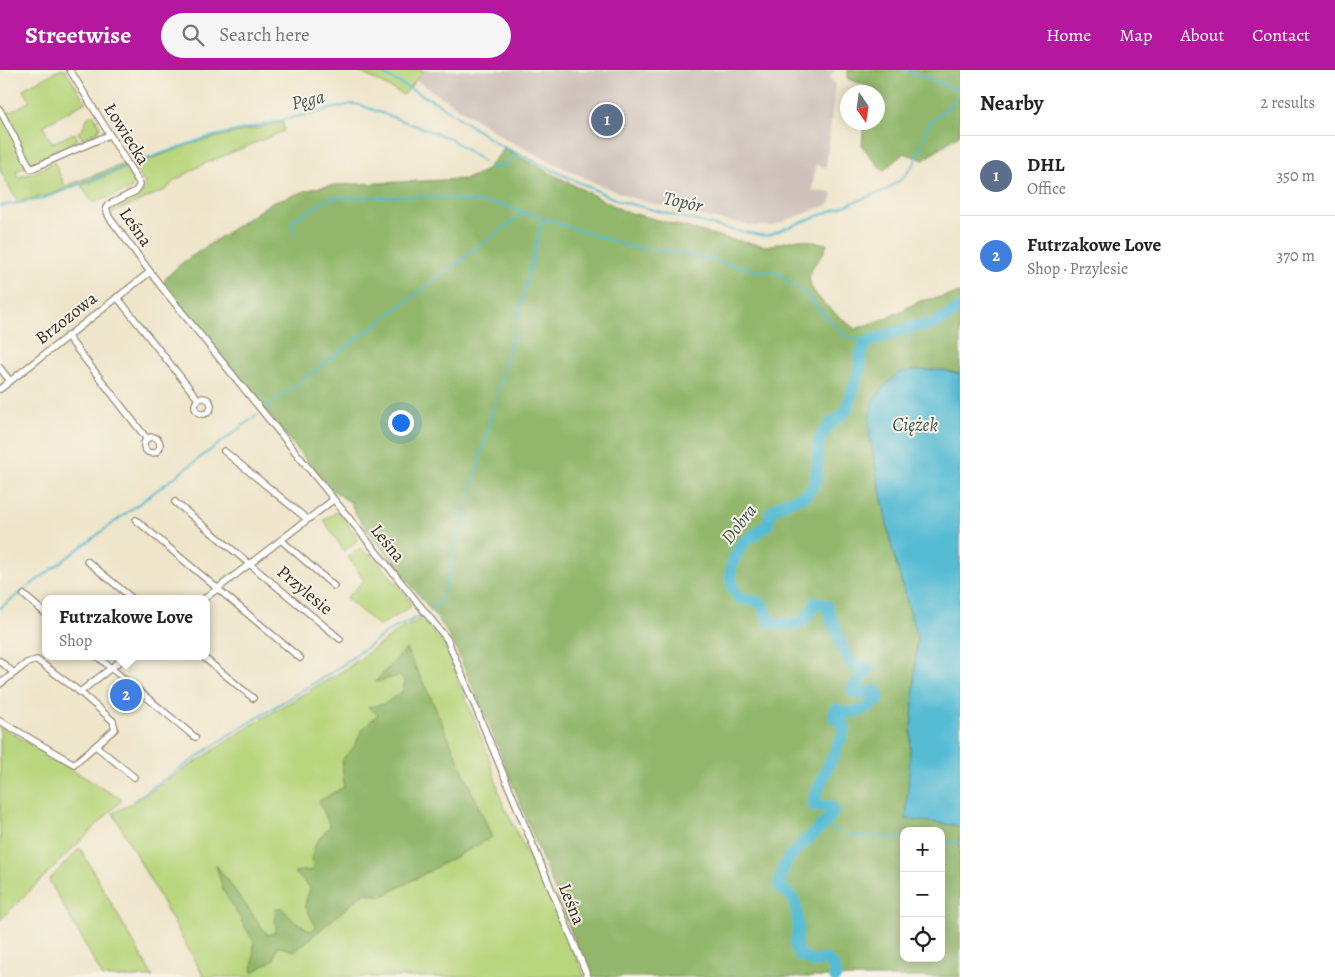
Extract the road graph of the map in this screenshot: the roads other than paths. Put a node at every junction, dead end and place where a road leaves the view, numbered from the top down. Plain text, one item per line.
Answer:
1 (70, 70) edge
2 (0, 110) edge
3 (109, 135) junction
4 (140, 188) joint
5 (150, 272) junction
6 (118, 297) junction
7 (66, 336) junction
8 (0, 368) edge
9 (10, 381) junction
10 (0, 388) edge
11 (198, 399) dead end
12 (147, 438) dead end
13 (224, 451) dead end
14 (333, 500) junction
15 (175, 502) dead end
16 (136, 520) dead end
17 (307, 520) junction
18 (280, 540) junction
19 (87, 561) dead end
20 (250, 564) junction
21 (334, 586) dead end
22 (218, 588) junction
23 (24, 595) dead end
24 (128, 595) edge
25 (209, 595) edge
26 (42, 611) edge
27 (340, 639) dead end
28 (300, 658) dead end
29 (102, 660) edge
30 (122, 660) edge
31 (207, 660) edge
32 (0, 661) edge
33 (111, 668) junction
34 (14, 673) junction
35 (0, 684) edge
36 (80, 692) junction
37 (253, 698) dead end
38 (0, 720) edge
39 (195, 737) dead end
40 (97, 747) junction
41 (134, 777) dead end
42 (588, 977) edge

1 - 3 street, Łowiecka
2 - 3 street
3 - 4 street, Łowiecka
4 - 5 street, Leśna
5 - 6 street, Brzozowa
5 - 14 street, Leśna
6 - 7 street, Brzozowa
6 - 11 street
7 - 9 street, Brzozowa
7 - 12 street
8 - 9 street
9 - 10 street, Brzozowa
13 - 17 street
14 - 17 street, Przylesie
14 - 42 street, Leśna
15 - 20 street, Przylesie
16 - 22 street
17 - 18 street, Przylesie
18 - 20 street, Przylesie
18 - 21 street, Przylesie
19 - 24 street
20 - 22 street, Przylesie
20 - 27 street, Przylesie
22 - 25 street, Przylesie
22 - 28 street
23 - 26 street
29 - 33 street
30 - 33 street
31 - 37 street
32 - 34 street
33 - 36 street
33 - 39 street
34 - 35 street
34 - 36 street
36 - 40 street
38 - 40 street
40 - 41 street

